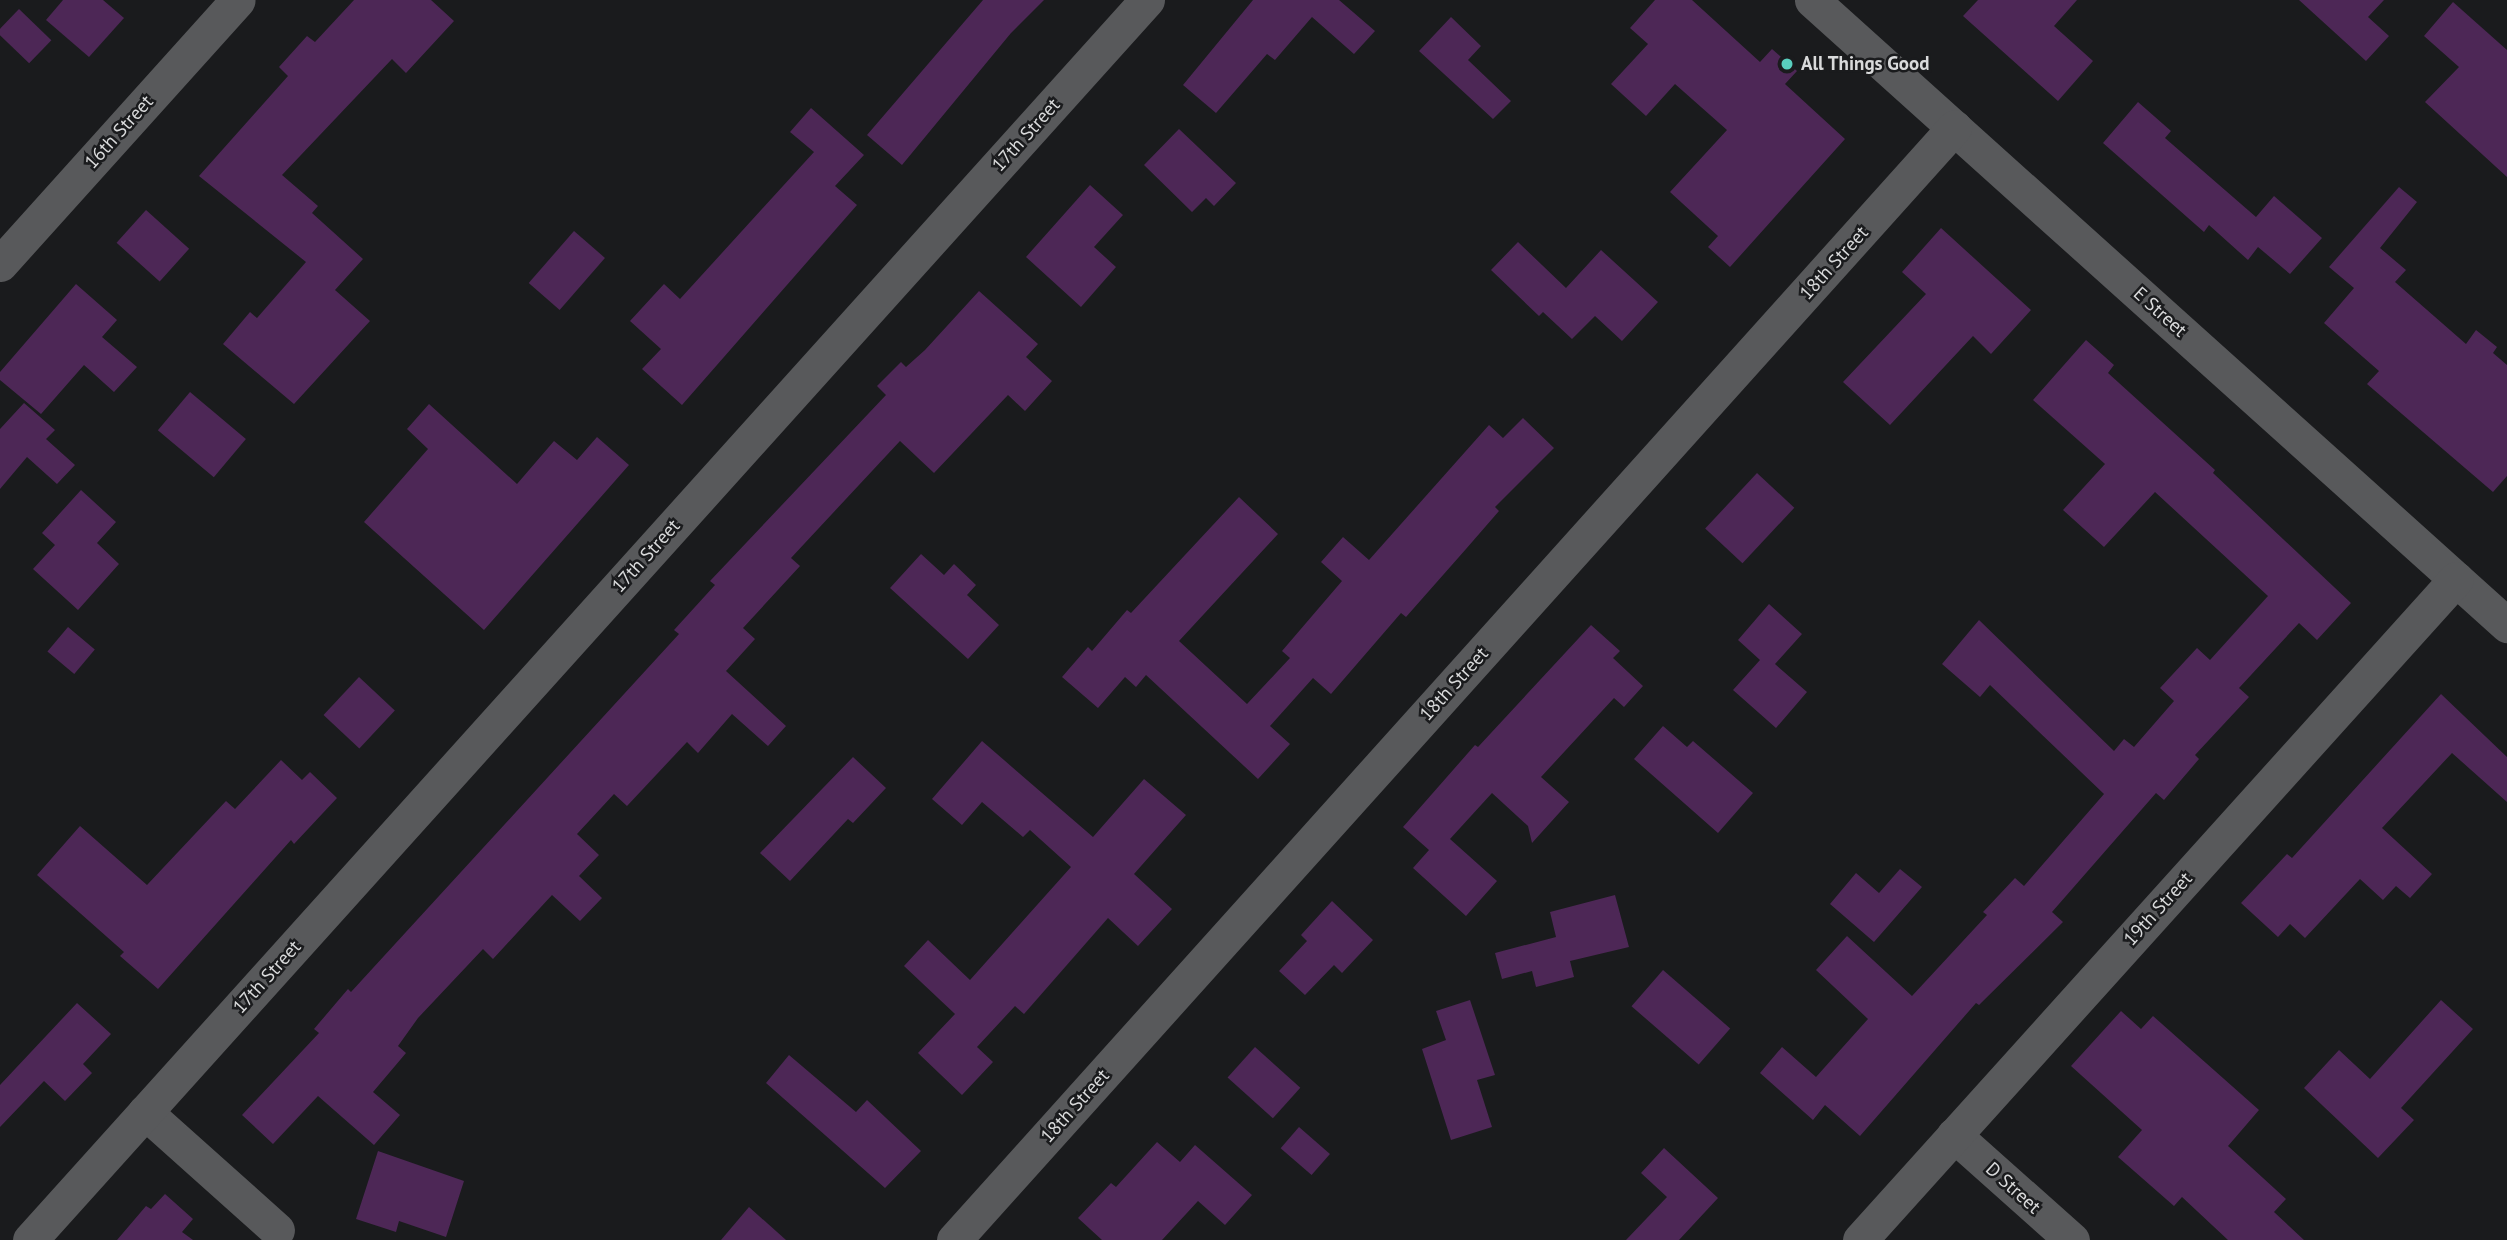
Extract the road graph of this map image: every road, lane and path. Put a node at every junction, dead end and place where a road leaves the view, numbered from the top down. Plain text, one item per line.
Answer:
1 (238, 0) edge
2 (1147, 0) edge
3 (1812, 0) edge
4 (1954, 128) junction
5 (0, 264) edge
6 (2456, 579) junction
7 (2507, 625) edge
8 (145, 1112) junction
9 (1954, 1135) junction
10 (277, 1230) dead end
11 (30, 1240) edge
12 (954, 1240) edge
13 (1860, 1240) edge
14 (2072, 1240) edge

1 - 5 street, 16th Street
2 - 8 street, 17th Street
3 - 4 street, E Street
4 - 6 street, E Street
4 - 12 street, 18th Street
6 - 7 street, E Street
6 - 9 street, 19th Street
8 - 10 street
8 - 11 street, 17th Street
9 - 13 street, 19th Street
9 - 14 street, D Street

